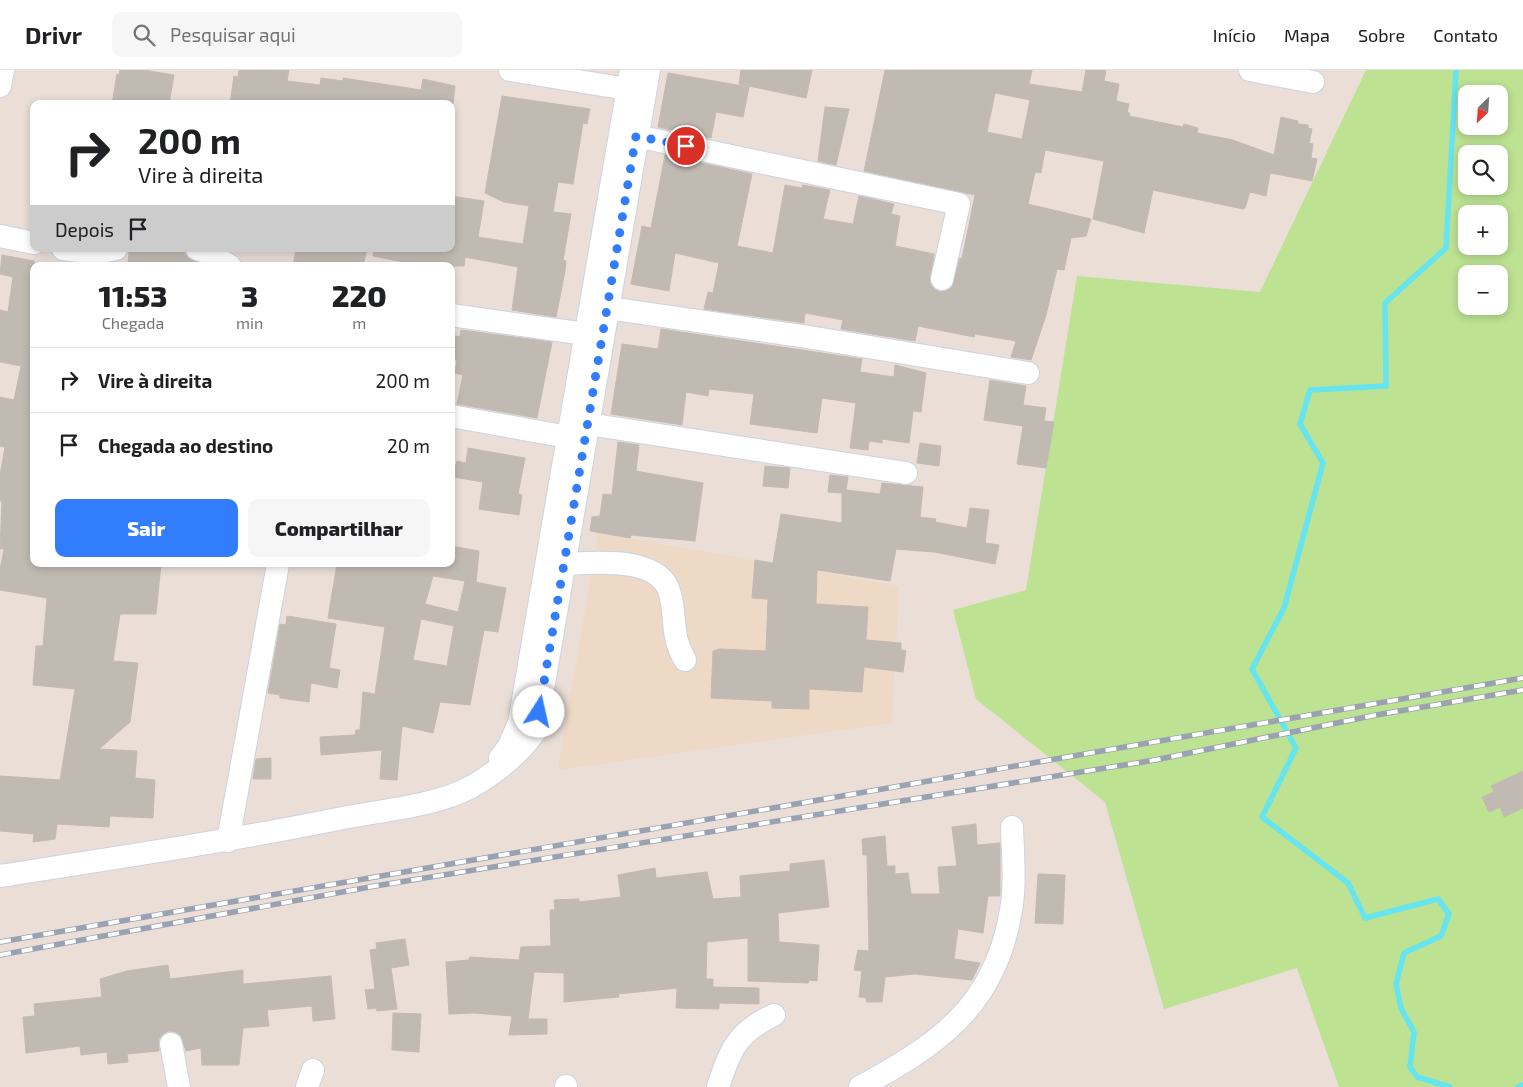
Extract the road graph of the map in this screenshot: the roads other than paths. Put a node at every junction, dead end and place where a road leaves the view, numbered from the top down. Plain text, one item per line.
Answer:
1 (3, 70) edge
2 (510, 70) edge
3 (649, 70) edge
4 (1250, 70) edge
5 (629, 80) edge
6 (1313, 82) dead end
7 (0, 86) edge
8 (636, 136) junction
9 (0, 236) edge
10 (30, 242) edge
11 (88, 252) edge
12 (102, 252) edge
13 (205, 252) edge
14 (223, 262) edge
15 (942, 279) dead end
16 (608, 308) junction
17 (455, 316) edge
18 (586, 334) junction
19 (1028, 373) dead end
20 (455, 417) edge
21 (588, 424) junction
22 (568, 437) junction
23 (906, 474) dead end
24 (564, 564) junction
25 (277, 567) edge
26 (685, 660) dead end
27 (492, 772) junction
28 (1012, 828) dead end
29 (228, 841) junction
30 (0, 876) edge
31 (774, 1016) dead end
32 (171, 1044) dead end
33 (179, 1087) edge
34 (718, 1087) edge
35 (860, 1087) edge

1 - 7 street
2 - 5 street
3 - 8 street
4 - 6 street
5 - 18 street
8 - 15 street
8 - 16 street
9 - 10 street
11 - 12 street
13 - 14 street
16 - 19 street
16 - 21 street
17 - 18 street
18 - 22 street
20 - 22 street
21 - 23 street
21 - 24 street
22 - 27 street
24 - 26 street
24 - 27 street
25 - 29 street
27 - 29 street
28 - 35 street
29 - 30 street
31 - 34 street
32 - 33 street

